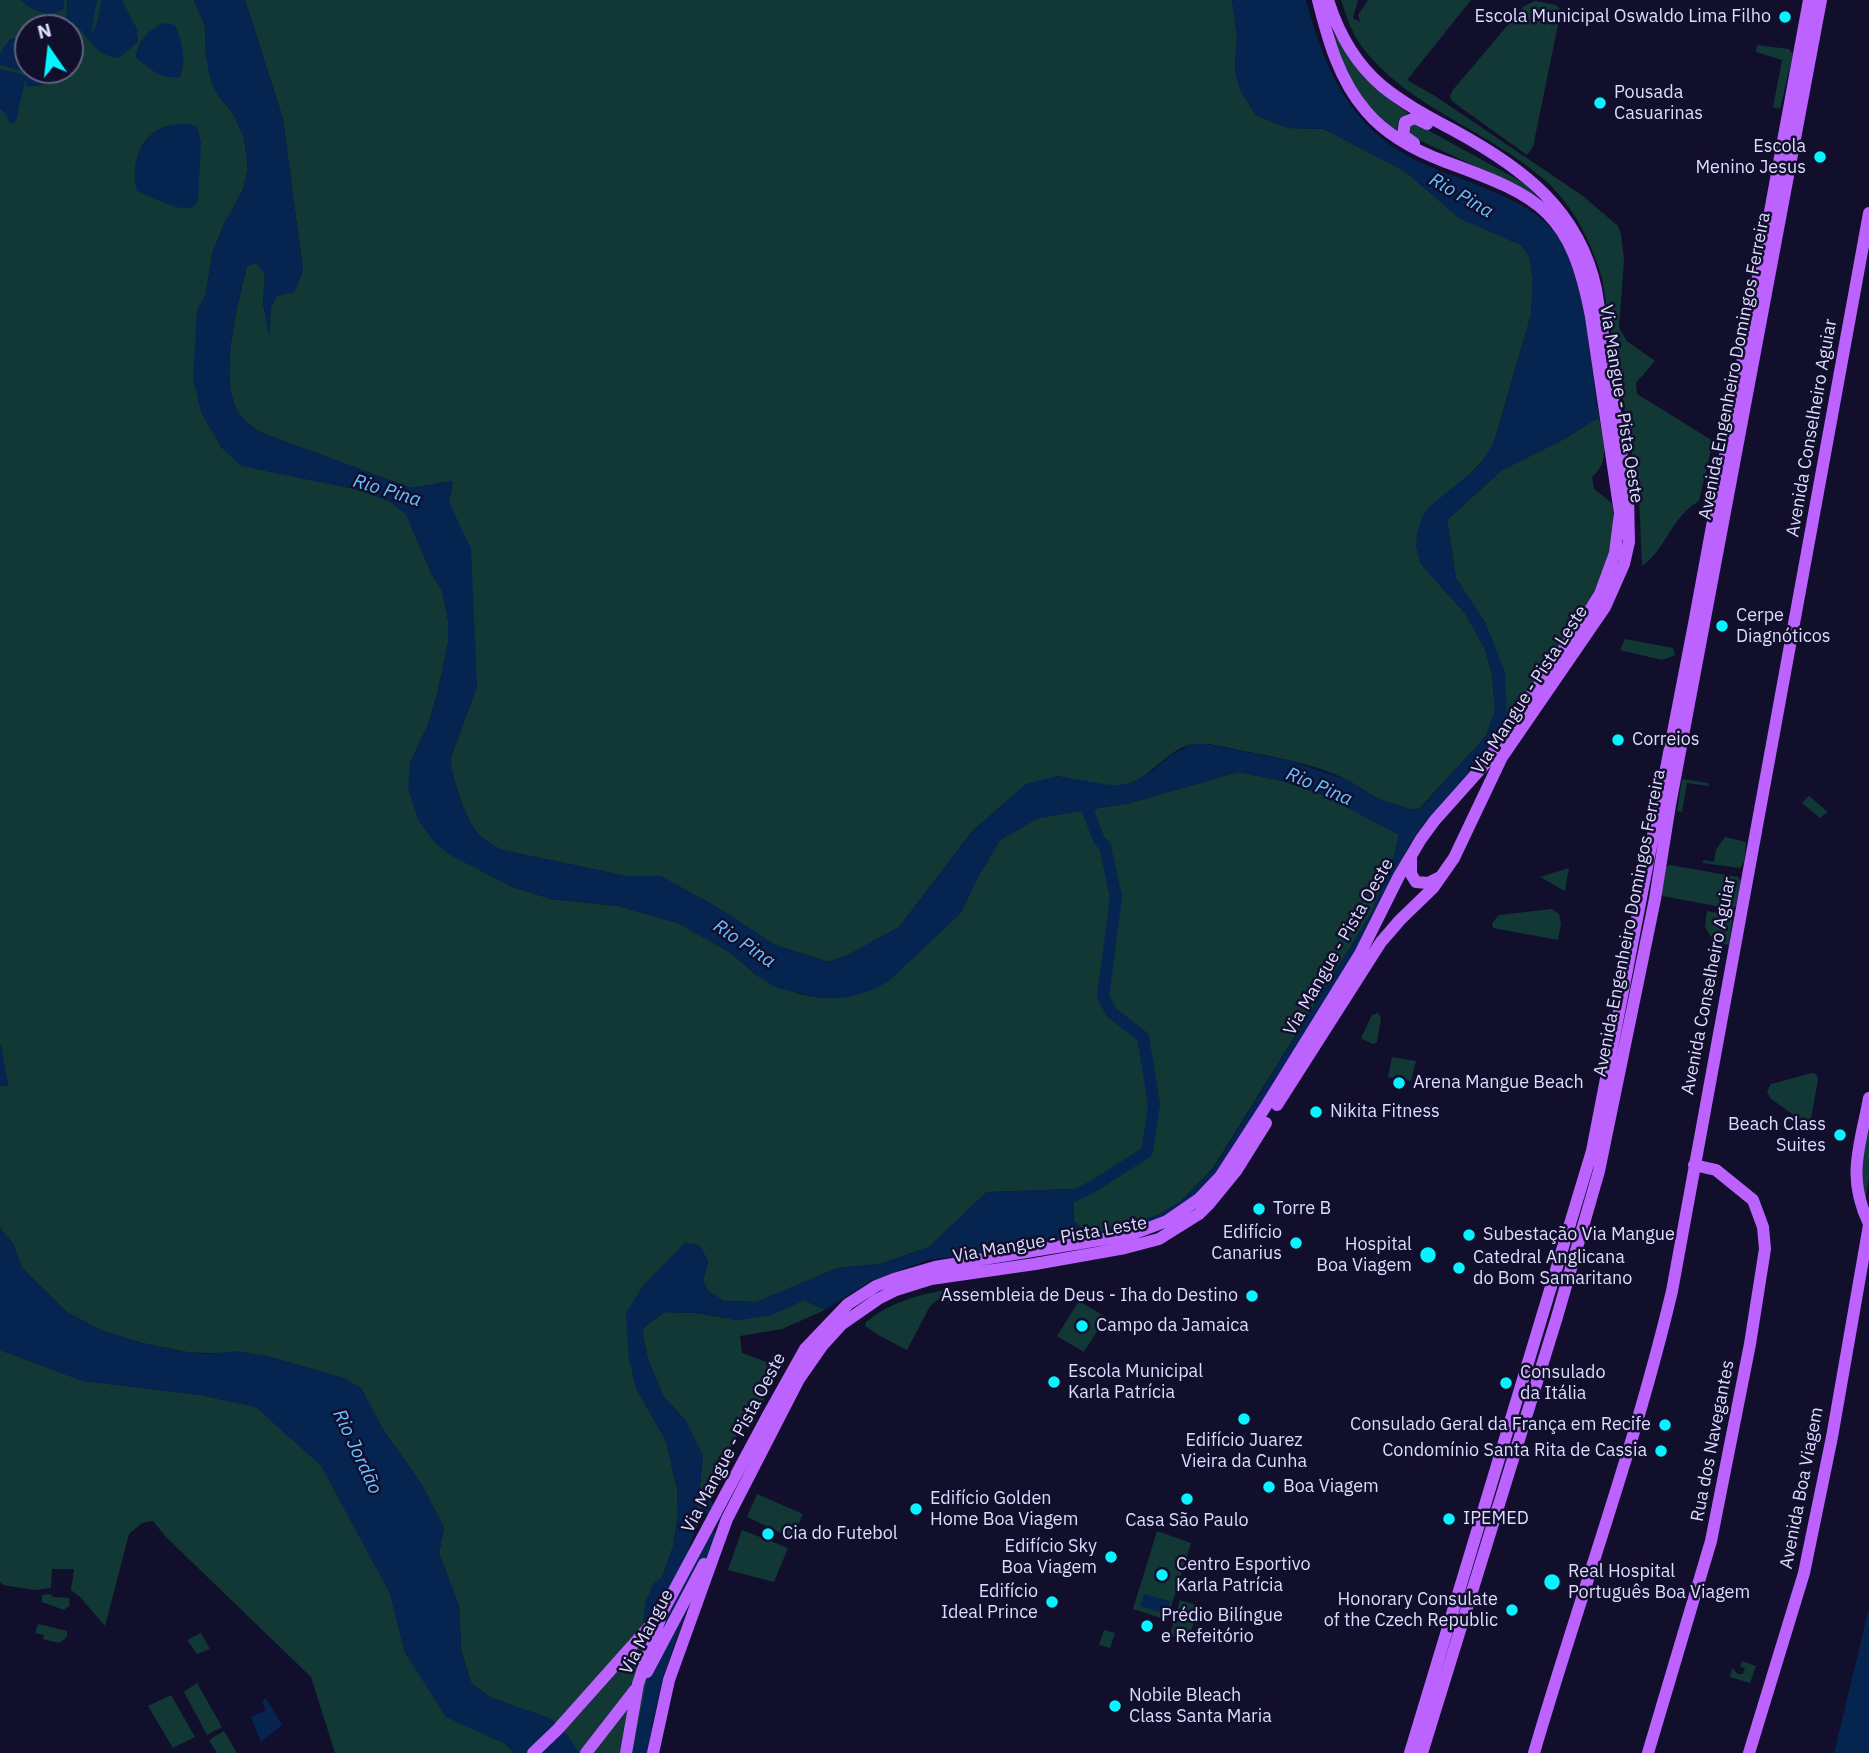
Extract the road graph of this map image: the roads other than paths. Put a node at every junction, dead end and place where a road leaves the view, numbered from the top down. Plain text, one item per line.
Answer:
1 (1318, 0) edge
2 (1328, 0) edge
3 (1809, 0) edge
4 (1821, 0) edge
5 (1456, 166) junction
6 (1521, 173) junction
7 (1869, 213) edge
8 (1411, 857) junction
9 (1442, 876) junction
10 (1869, 1098) edge
11 (1694, 1165) junction
12 (1869, 1225) edge
13 (727, 1519) junction
14 (662, 1613) junction
15 (558, 1729) junction
16 (533, 1753) edge
17 (543, 1753) edge
18 (586, 1753) edge
19 (626, 1753) edge
20 (656, 1753) edge
21 (1410, 1753) edge
22 (1422, 1753) edge
23 (1534, 1753) edge
24 (1648, 1753) edge
25 (1749, 1753) edge

1 - 5 main road, Via Mangue - Pista Oeste
2 - 6 main road, Via Mangue - Pista Leste
3 - 21 main road, Avenida Engenheiro Domingos Ferreira
4 - 22 main road, Avenida Engenheiro Domingos Ferreira
5 - 6 main road
5 - 8 main road, Via Mangue - Pista Oeste
6 - 9 main road, Via Mangue - Pista Leste
7 - 11 main road, Avenida Conselheiro Aguiar
8 - 9 main road
8 - 14 main road, Via Mangue - Pista Oeste
9 - 13 main road, Via Mangue - Pista Leste
10 - 12 main road
11 - 23 main road, Avenida Conselheiro Aguiar
11 - 24 main road, Rua dos Navegantes
12 - 25 main road, Avenida Boa Viagem
13 - 18 main road, Via Mangue
13 - 20 main road, Via Mangue - Pista Leste
14 - 15 main road, Via Mangue
14 - 19 main road, Via Mangue - Pista Oeste
15 - 16 main road, Via Mangue
15 - 17 main road

